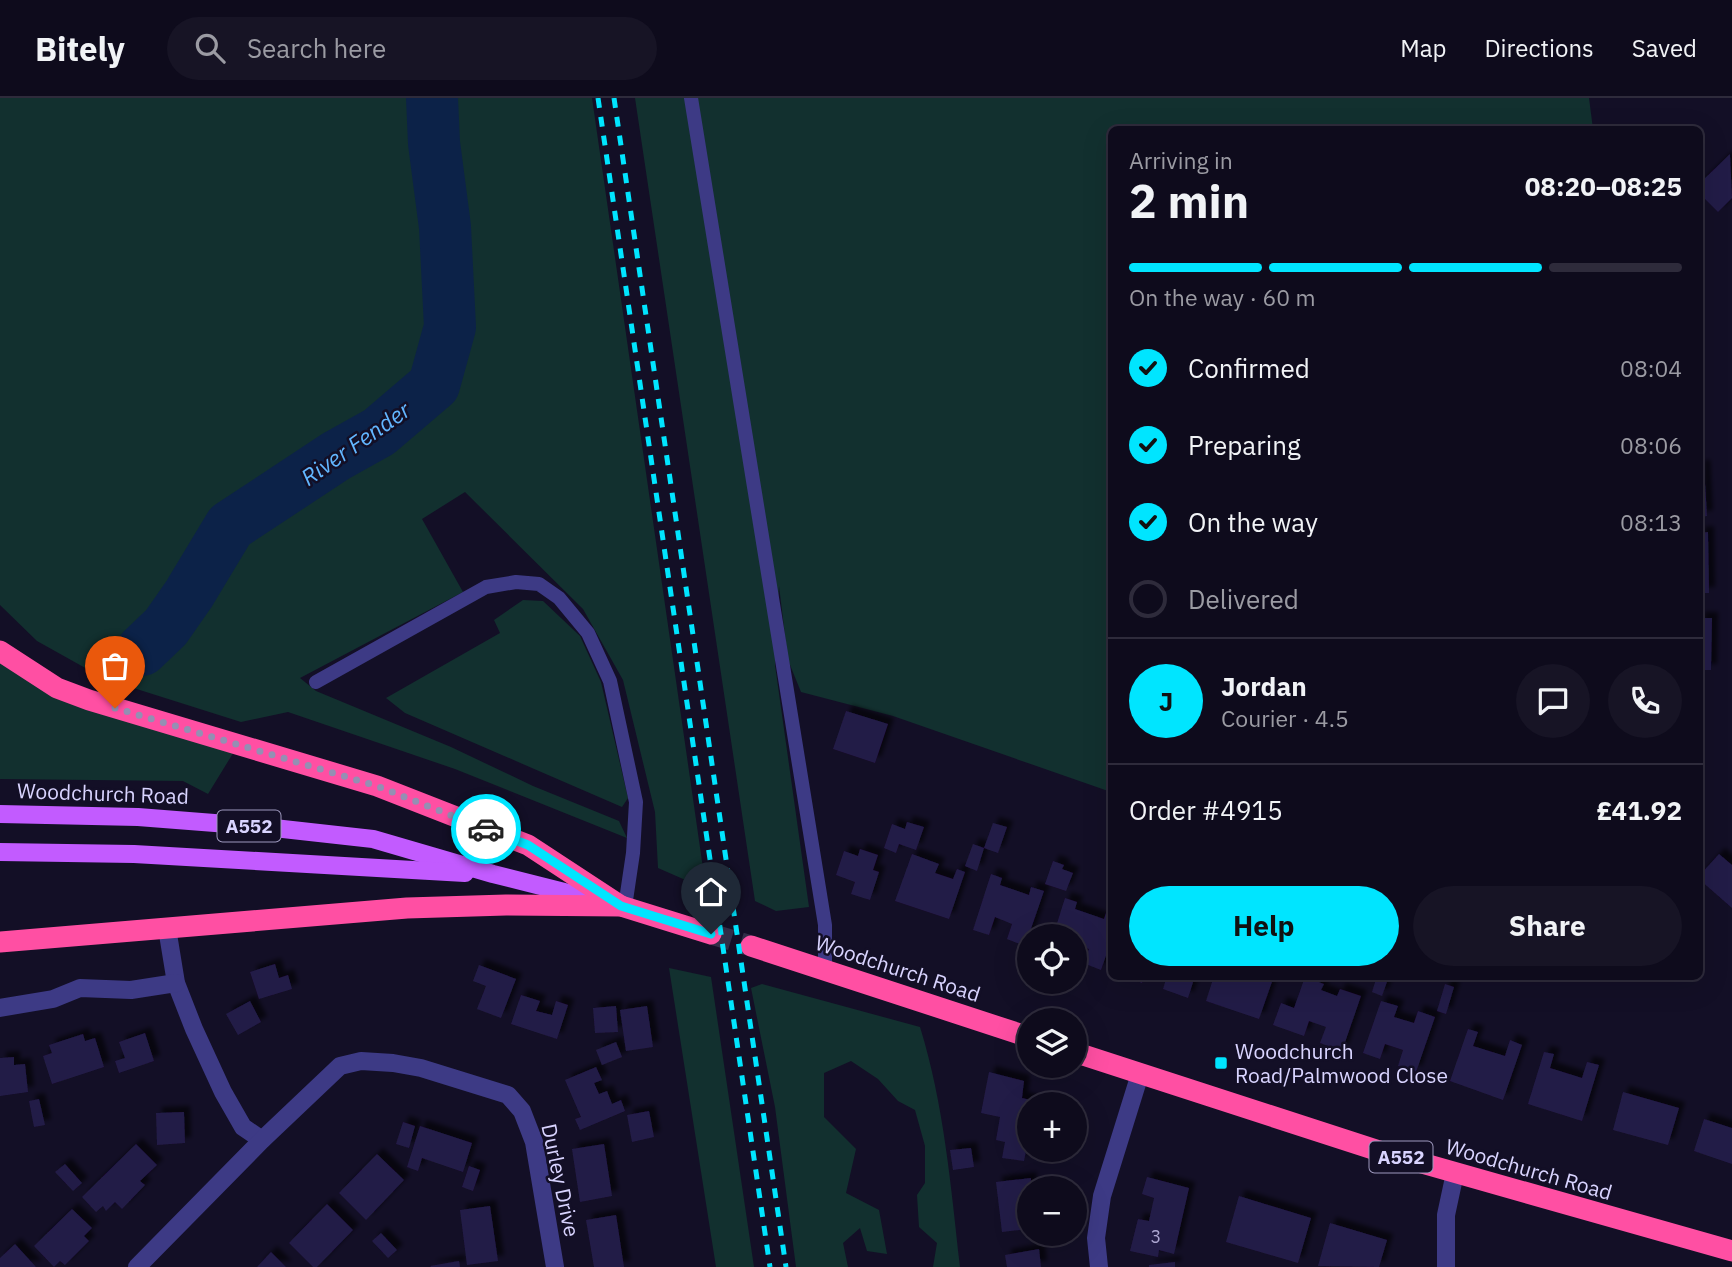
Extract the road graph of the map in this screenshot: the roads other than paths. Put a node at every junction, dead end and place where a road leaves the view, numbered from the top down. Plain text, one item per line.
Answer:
1 (691, 98) edge
2 (0, 651) edge
3 (316, 682) dead end
4 (0, 814) edge
5 (0, 852) edge
6 (493, 874) junction
7 (623, 907) junction
8 (167, 928) junction
9 (711, 934) tunnel mouth
10 (0, 942) edge
11 (751, 946) tunnel mouth
12 (825, 970) junction
13 (176, 984) junction
14 (0, 1008) edge
15 (1017, 1033) edge
16 (1087, 1056) edge
17 (1140, 1074) junction
18 (262, 1140) junction
19 (1455, 1173) junction
20 (1732, 1251) edge
21 (137, 1267) edge
22 (555, 1267) edge
23 (1098, 1267) edge
24 (1446, 1267) edge

1 - 12 lane
2 - 7 highway
3 - 7 lane
4 - 6 main road, Woodchurch Road / A552
5 - 6 main road, Woodchurch Road / A552
6 - 7 main road, Woodchurch Road / A552
7 - 8 highway
7 - 9 highway, Woodchurch Road / A552
8 - 10 highway
8 - 13 street
11 - 12 highway, Woodchurch Road
12 - 15 highway, Woodchurch Road
13 - 14 street
13 - 18 street
16 - 17 highway, Woodchurch Road / A552
17 - 19 highway, Woodchurch Road / A552
17 - 23 street
18 - 21 street, Durley Drive
18 - 22 street, Durley Drive
19 - 20 highway, Woodchurch Road / A552
19 - 24 street

